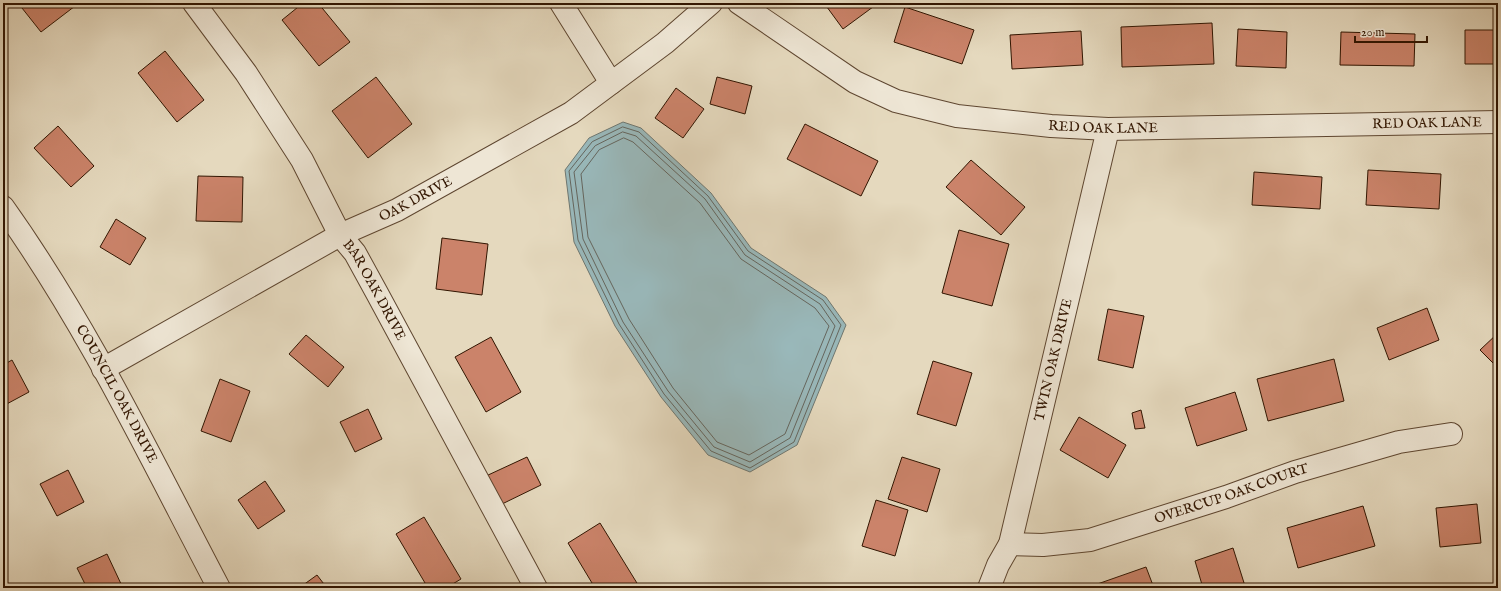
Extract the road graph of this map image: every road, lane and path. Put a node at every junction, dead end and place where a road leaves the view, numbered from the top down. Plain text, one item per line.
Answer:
1 (194, 3) edge
2 (561, 3) edge
3 (711, 3) edge
4 (739, 3) edge
5 (611, 83) junction
6 (1498, 122) edge
7 (1108, 129) junction
8 (3, 207) edge
9 (340, 235) junction
10 (103, 369) junction
11 (1451, 434) dead end
12 (1010, 544) junction
13 (219, 588) edge
14 (536, 588) edge
15 (989, 588) edge

1 - 9 street, BAR OAK DRIVE
2 - 5 street
3 - 5 street, OAK DRIVE
4 - 7 street, RED OAK LANE
5 - 9 street, OAK DRIVE
6 - 7 street, RED OAK LANE
7 - 12 street, TWIN OAK DRIVE
8 - 10 street, COUNCIL OAK DRIVE
9 - 10 street, OAK DRIVE
9 - 14 street, BAR OAK DRIVE
10 - 13 street, COUNCIL OAK DRIVE
11 - 12 street, OVERCUP OAK COURT
12 - 15 street, TWIN OAK DRIVE

